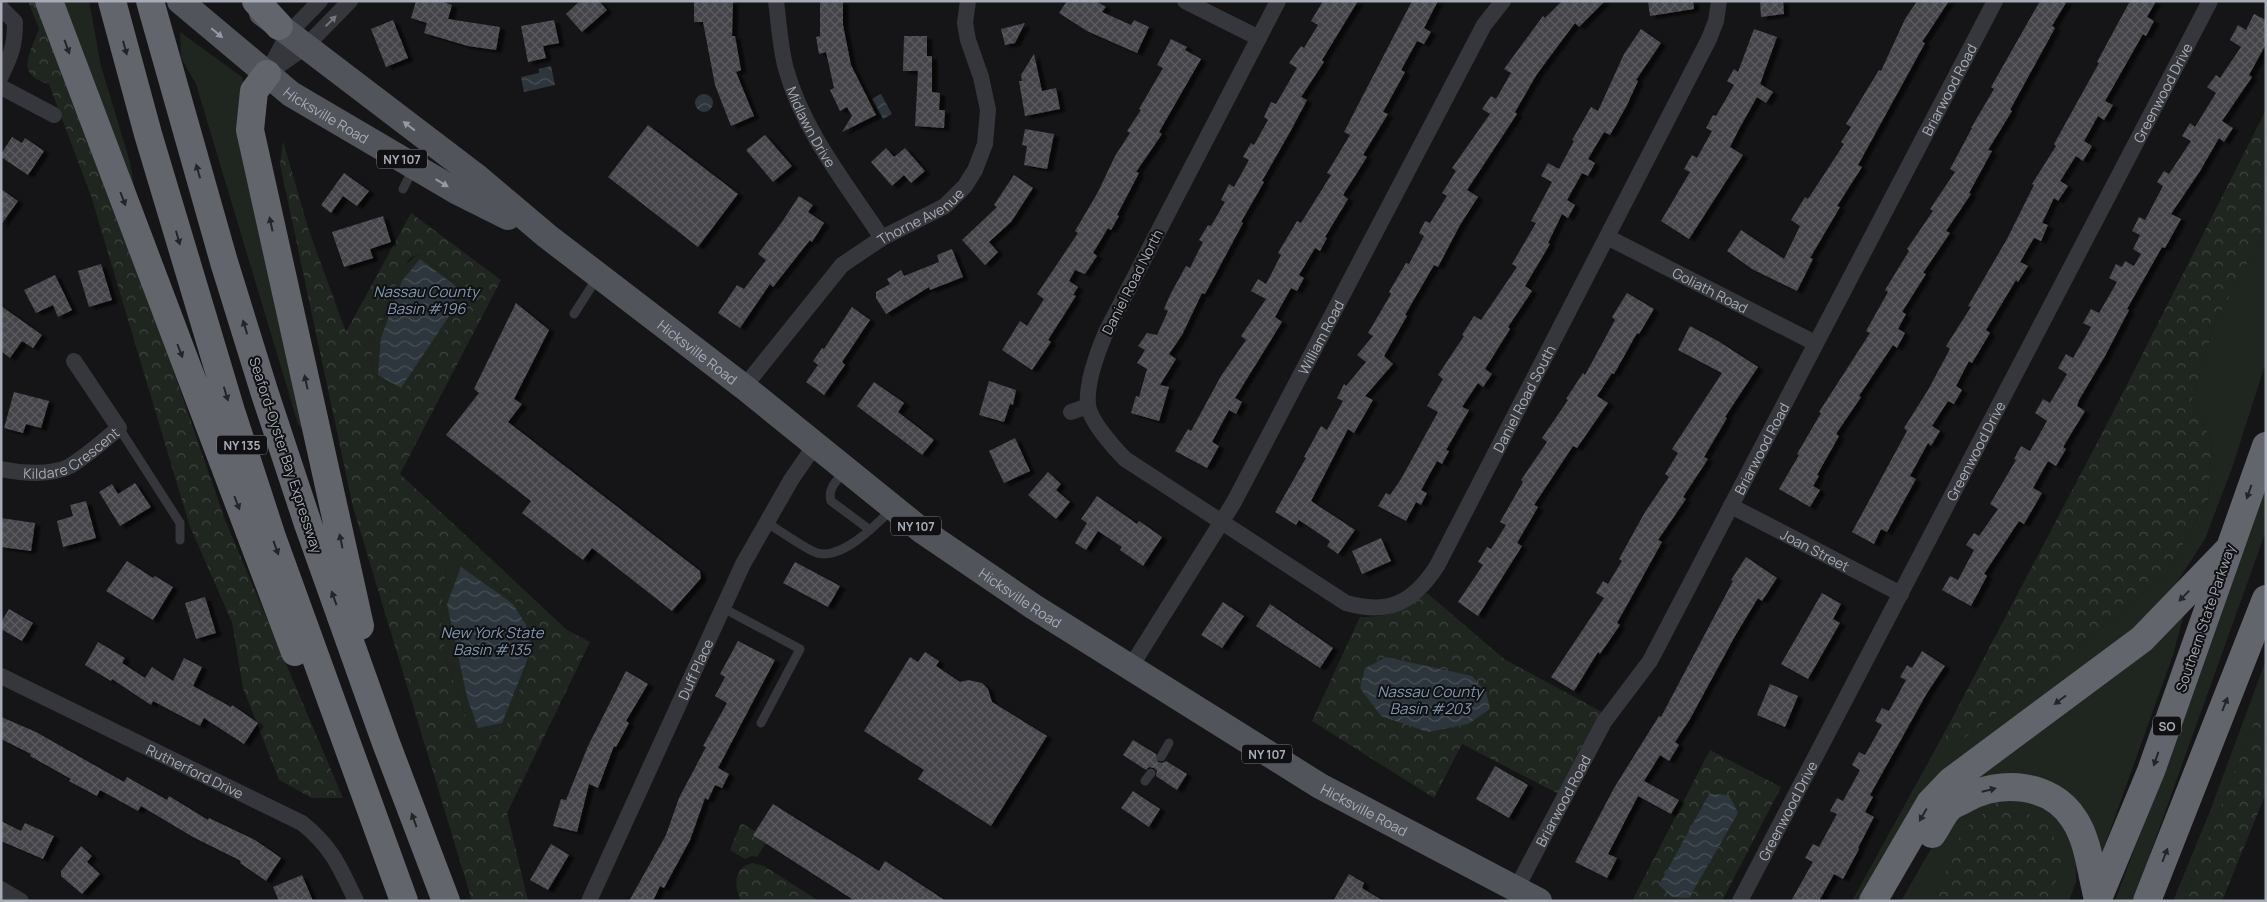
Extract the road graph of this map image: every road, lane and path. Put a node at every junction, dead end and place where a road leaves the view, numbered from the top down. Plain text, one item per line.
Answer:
1 (49, 1) edge
2 (112, 1) edge
3 (180, 1) edge
4 (245, 1) edge
5 (256, 1) edge
6 (320, 1) edge
7 (350, 1) edge
8 (776, 1) edge
9 (968, 1) edge
10 (1185, 1) edge
11 (1278, 1) edge
12 (1502, 1) edge
13 (1719, 1) edge
14 (1995, 1) edge
15 (2210, 1) edge
16 (1, 8) edge
17 (153, 12) edge
18 (291, 36) junction
19 (1259, 38) junction
20 (267, 74) junction
21 (1, 76) edge
22 (1, 87) edge
23 (54, 114) dead end
24 (414, 166) junction
25 (403, 189) dead end
26 (543, 233) junction
27 (1607, 237) junction
28 (882, 238) junction
29 (598, 276) junction
30 (574, 314) dead end
31 (1815, 343) junction
32 (74, 362) dead end
33 (744, 387) junction
34 (1088, 406) junction
35 (1071, 412) dead end
36 (119, 428) junction
37 (810, 441) junction
38 (2266, 446) edge
39 (1, 469) edge
40 (845, 470) junction
41 (1731, 506) junction
42 (894, 507) junction
43 (766, 522) junction
44 (1222, 523) junction
45 (870, 530) junction
46 (180, 540) dead end
47 (2230, 548) junction
48 (1901, 594) junction
49 (2266, 599) edge
50 (723, 608) junction
51 (1130, 668) junction
52 (1, 676) edge
53 (761, 723) dead end
54 (386, 742) junction
55 (1169, 743) dead end
56 (1161, 757) dead end
57 (1151, 773) dead end
58 (1145, 781) dead end
59 (1, 889) edge
60 (400, 891) edge
61 (1528, 895) edge
62 (2097, 900) edge
63 (21, 901) edge
64 (356, 901) edge
65 (446, 901) edge
66 (590, 901) edge
67 (1740, 901) edge
68 (1873, 901) edge
69 (1890, 901) edge
70 (2147, 901) edge

1 -> 60 highway
2 -> 60 highway, NY 135
3 -> 20 main road, Hicksville Road / NY 107
4 - 18 main road, Hicksville Road / NY 107
5 - 18 highway
6 - 18 street
18 -> 7 street
8 - 28 street, Midlawn Drive
9 - 28 street, Thorne Avenue
10 - 19 street
11 - 19 street, Daniel Road North
12 - 44 street, William Road
13 - 27 street, Daniel Road South
14 - 31 street, Briarwood Road
15 - 48 street, Greenwood Drive
16 - 21 street
54 -> 17 highway, Seaford-Oyster Bay Expressway / NY 135
18 - 20 street
26 -> 18 main road, Hicksville Road / NY 107
19 - 34 street, Daniel Road North
20 - 24 main road, Hicksville Road / NY 107
54 -> 20 highway
22 - 23 street
24 - 25 lane
24 -> 26 main road, Hicksville Road / NY 107
26 - 29 main road, Hicksville Road / NY 107
27 - 31 street, Goliath Road
27 - 44 street, Daniel Road South
28 - 33 street, Thorne Avenue
29 - 30 lane
29 - 33 main road, Hicksville Road / NY 107
31 - 41 street, Briarwood Road
32 - 36 street, Kildare Crescent
33 - 37 main road, Hicksville Road
34 - 35 street
34 - 44 street
36 - 39 street, Kildare Crescent
36 - 46 lane
37 - 40 main road, Hicksville Road / NY 107
37 - 43 street, Duff Place
38 -> 47 highway, Southern State Parkway / SO
40 - 42 main road, Hicksville Road / NY 107
40 - 45 lane
41 - 48 street, Joan Street
41 - 61 street, Briarwood Road
42 - 45 lane
42 - 51 main road, Hicksville Road / NY 107
43 - 45 lane
43 - 50 street, Duff Place
44 - 51 street, William Road
47 -> 62 highway, Southern State Parkway / SO
47 -> 68 highway
48 - 67 street, Greenwood Drive
70 -> 49 highway
50 - 53 lane
50 - 66 street, Duff Place
51 - 61 main road, Hicksville Road / NY 107
52 - 64 street, Rutherford Drive
65 -> 54 highway, Seaford-Oyster Bay Expressway / NY 135
55 - 56 lane
57 - 58 lane
59 - 63 street
69 -> 62 highway

